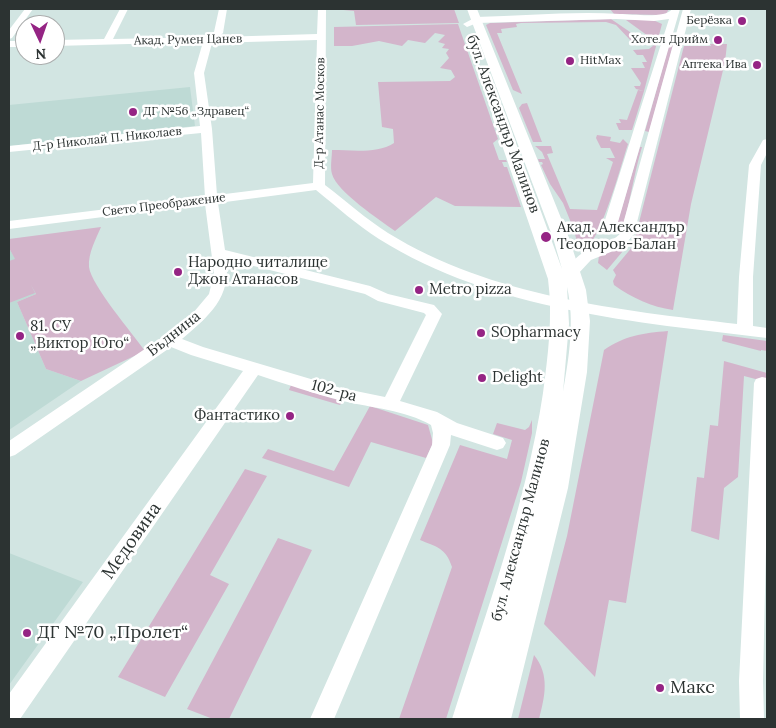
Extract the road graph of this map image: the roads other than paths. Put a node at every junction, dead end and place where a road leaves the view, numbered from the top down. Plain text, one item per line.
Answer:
1 (29, 9) edge
2 (124, 9) edge
3 (223, 9) edge
4 (322, 9) edge
5 (461, 9) edge
6 (687, 9) edge
7 (676, 10) edge
8 (472, 17) edge
9 (654, 18) junction
10 (670, 26) junction
11 (9, 36) edge
12 (321, 37) junction
13 (210, 40) junction
14 (107, 42) junction
15 (65, 43) edge
16 (206, 128) junction
17 (767, 142) edge
18 (9, 149) edge
19 (320, 186) junction
20 (211, 199) junction
21 (9, 225) edge
22 (630, 226) junction
23 (219, 253) junction
24 (572, 272) junction
25 (570, 306) junction
26 (745, 330) junction
27 (767, 333) edge
28 (170, 340) junction
29 (254, 368) junction
30 (762, 383) dead end
31 (390, 404) junction
32 (439, 422) junction
33 (497, 443) dead end
34 (9, 450) edge
35 (763, 485) edge
36 (9, 714) edge
37 (322, 719) edge
38 (467, 719) edge
39 (496, 719) edge
40 (752, 719) edge

1 - 11 street
2 - 14 street
3 - 13 street, Бъднина
4 - 12 street, Д-р Атанас Москов
5 - 8 main road, бул. Александър Малинов
6 - 22 street
7 - 9 street
7 - 10 street
8 - 9 street
8 - 24 main road, бул. Александър Малинов
8 - 25 main road, бул. Александър Малинов
9 - 10 street
10 - 22 street
12 - 13 street, Акад. Румен Цанев
12 - 19 street, Д-р Атанас Москов
13 - 14 street, Акад. Румен Цанев
13 - 16 street, Бъднина
14 - 15 street, Акад. Румен Цанев
16 - 18 street, Д-р Николай П. Николаев
16 - 20 street, Бъднина
17 - 26 street
19 - 20 street, Свето Преображение
19 - 25 street, Д-р Атанас Москов
20 - 21 street, Свето Преображение
20 - 23 street, Бъднина
22 - 24 street
23 - 28 street, Бъднина
23 - 31 street
24 - 25 main road, бул. Александър Малинов
25 - 26 street, Д-р Атанас Москов
25 - 38 main road, бул. Александър Малинов
25 - 39 main road, бул. Александър Малинов
26 - 27 street, Д-р Атанас Москов
28 - 29 street, 102-ра
28 - 34 street, Бъднина
29 - 31 street, 102-ра
29 - 36 street, Медовина
30 - 35 street
31 - 32 street, 102-ра
32 - 33 street, 102-ра
32 - 37 street
35 - 40 street

